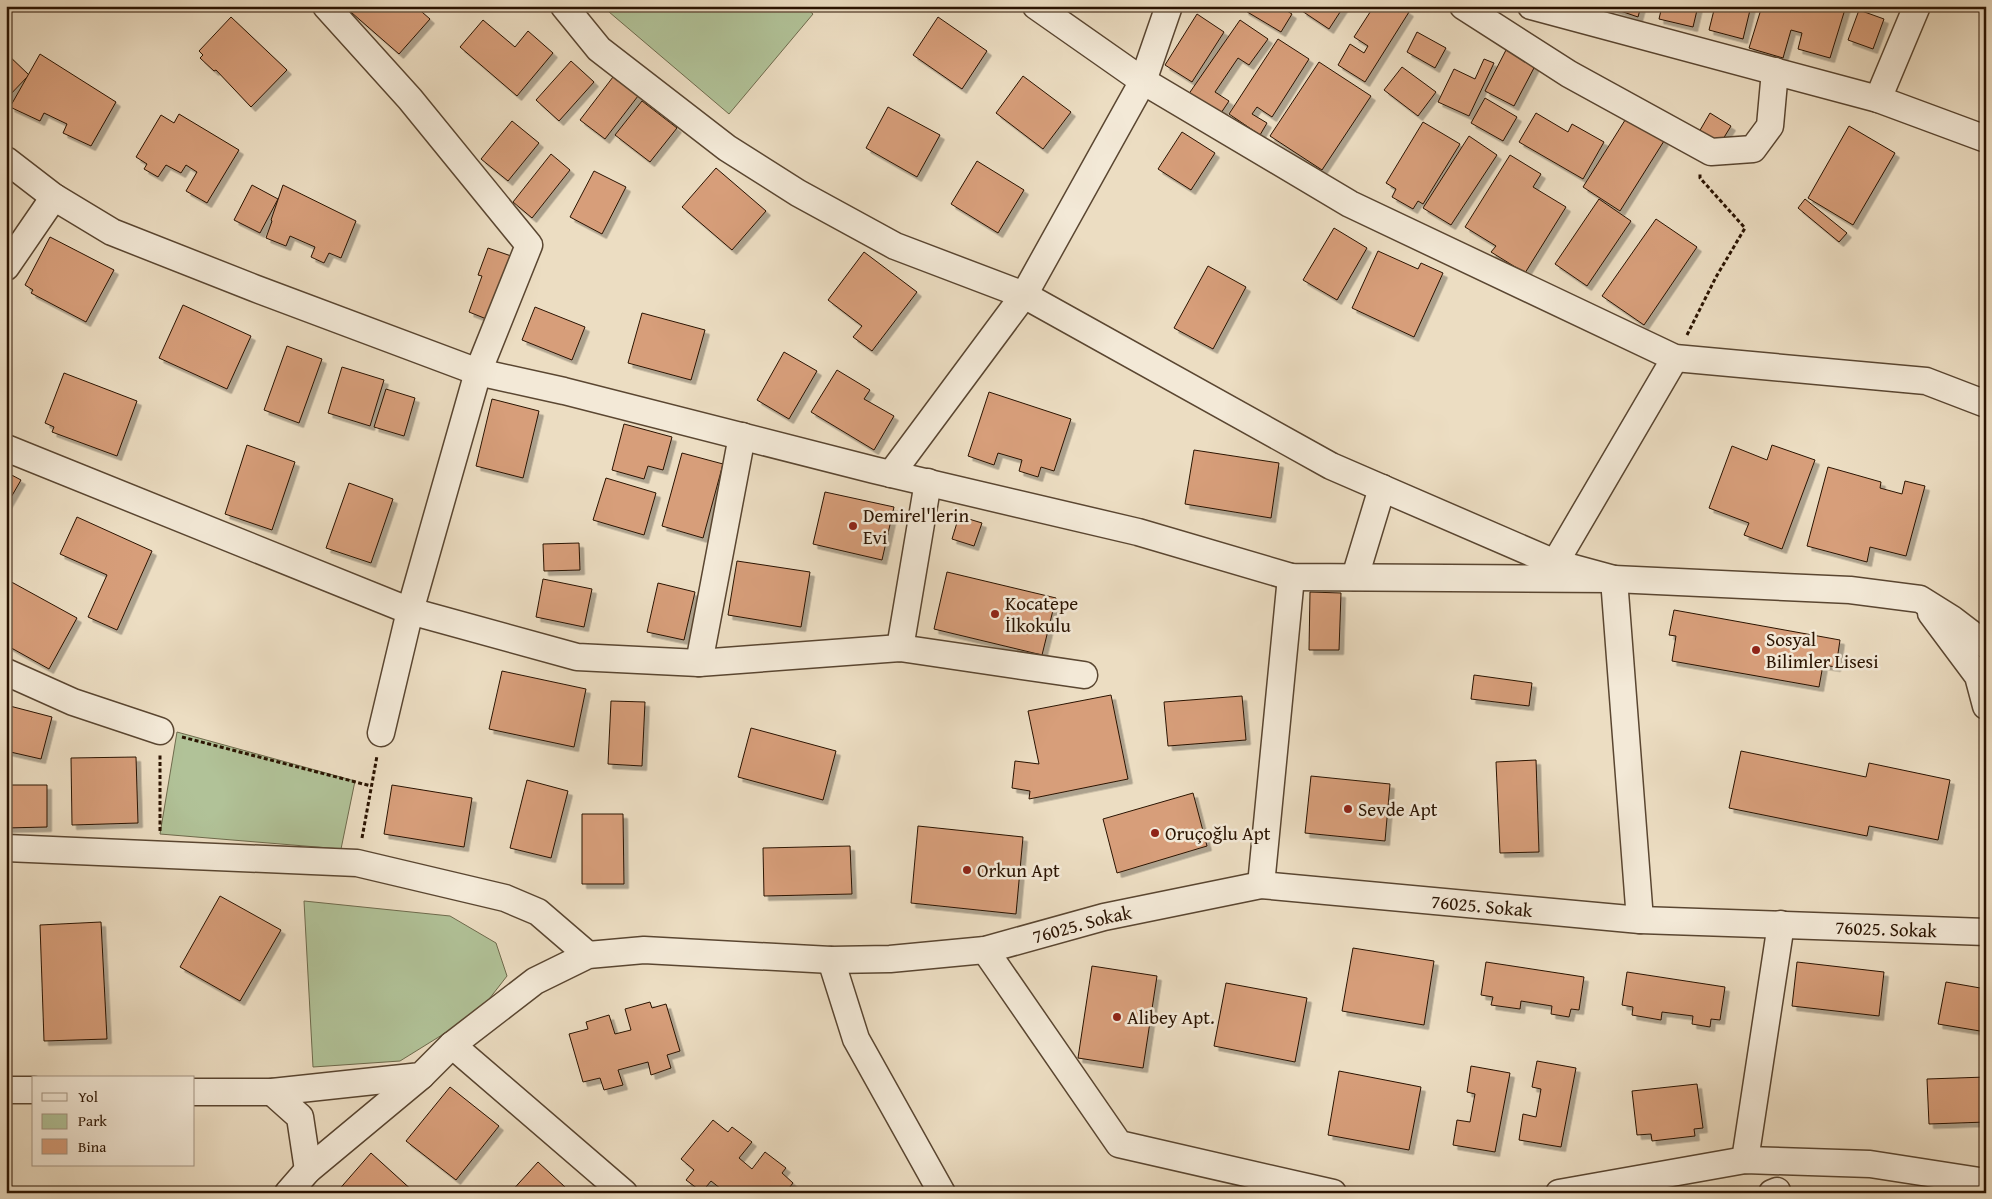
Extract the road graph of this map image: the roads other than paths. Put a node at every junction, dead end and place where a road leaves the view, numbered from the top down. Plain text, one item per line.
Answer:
1 (326, 6) edge
2 (564, 6) edge
3 (1036, 6) edge
4 (1169, 6) edge
5 (1463, 6) edge
6 (1531, 6) edge
7 (1917, 6) edge
8 (1775, 71) junction
9 (1142, 81) junction
10 (1878, 99) junction
11 (1986, 139) edge
12 (6, 160) edge
13 (54, 197) junction
14 (6, 267) edge
15 (1024, 294) junction
16 (1675, 358) junction
17 (478, 372) junction
18 (1986, 389) edge
19 (1952, 391) junction
20 (1986, 404) edge
21 (742, 436) junction
22 (6, 448) edge
23 (891, 474) junction
24 (928, 482) junction
25 (1382, 488) junction
26 (1555, 563) junction
27 (1291, 577) junction
28 (1355, 577) junction
29 (1614, 579) junction
30 (1920, 599) junction
31 (410, 611) junction
32 (1986, 645) edge
33 (900, 648) junction
34 (699, 663) junction
35 (6, 672) edge
36 (1084, 675) dead end
37 (1986, 706) edge
38 (160, 731) road end
39 (381, 733) road end
40 (6, 848) edge
41 (1261, 885) junction
42 (1640, 920) junction
43 (1781, 924) junction
44 (1986, 932) edge
45 (985, 950) junction
46 (588, 956) junction
47 (831, 960) junction
48 (452, 1045) junction
49 (422, 1076) junction
50 (6, 1090) edge
51 (32, 1090) edge
52 (195, 1092) edge
53 (272, 1092) junction
54 (1745, 1160) junction
55 (308, 1170) junction
56 (1986, 1182) edge
57 (288, 1193) edge
58 (624, 1193) edge
59 (942, 1193) edge
60 (1333, 1193) edge
61 (1559, 1193) edge

1 - 17 street
2 - 15 street
3 - 9 street
4 - 9 street
5 - 8 street
6 - 8 street
7 - 10 street
8 - 10 street
9 - 15 street
9 - 16 street
10 - 11 street
12 - 13 street
13 - 14 street
13 - 17 street
15 - 23 street
15 - 25 street
16 - 19 street
16 - 26 street
17 - 21 street
17 - 31 street
18 - 19 street
19 - 20 street
21 - 23 street
21 - 34 street
22 - 31 street
23 - 24 street
24 - 27 street
24 - 33 street
25 - 26 street
25 - 28 street
26 - 29 street
27 - 28 street
27 - 41 street
28 - 29 street
29 - 30 street
29 - 42 street
30 - 32 street
30 - 37 street
31 - 34 street
31 - 39 street
33 - 34 street
33 - 36 street
35 - 38 street
40 - 46 street
41 - 42 street, 76025. Sokak
41 - 45 street, 76025. Sokak
42 - 43 street, 76025. Sokak
43 - 44 street, 76025. Sokak
43 - 54 street
45 - 47 street, 76025. Sokak
45 - 60 street
46 - 47 street, 76025. Sokak
46 - 48 street, 76025. Sokak
47 - 59 street
48 - 49 street, 76025. Sokak
48 - 58 street
49 - 53 street
49 - 55 street, 76025. Sokak
50 - 51 street
52 - 53 street
53 - 55 street
54 - 56 street
54 - 61 street
55 - 57 street, 76025. Sokak

